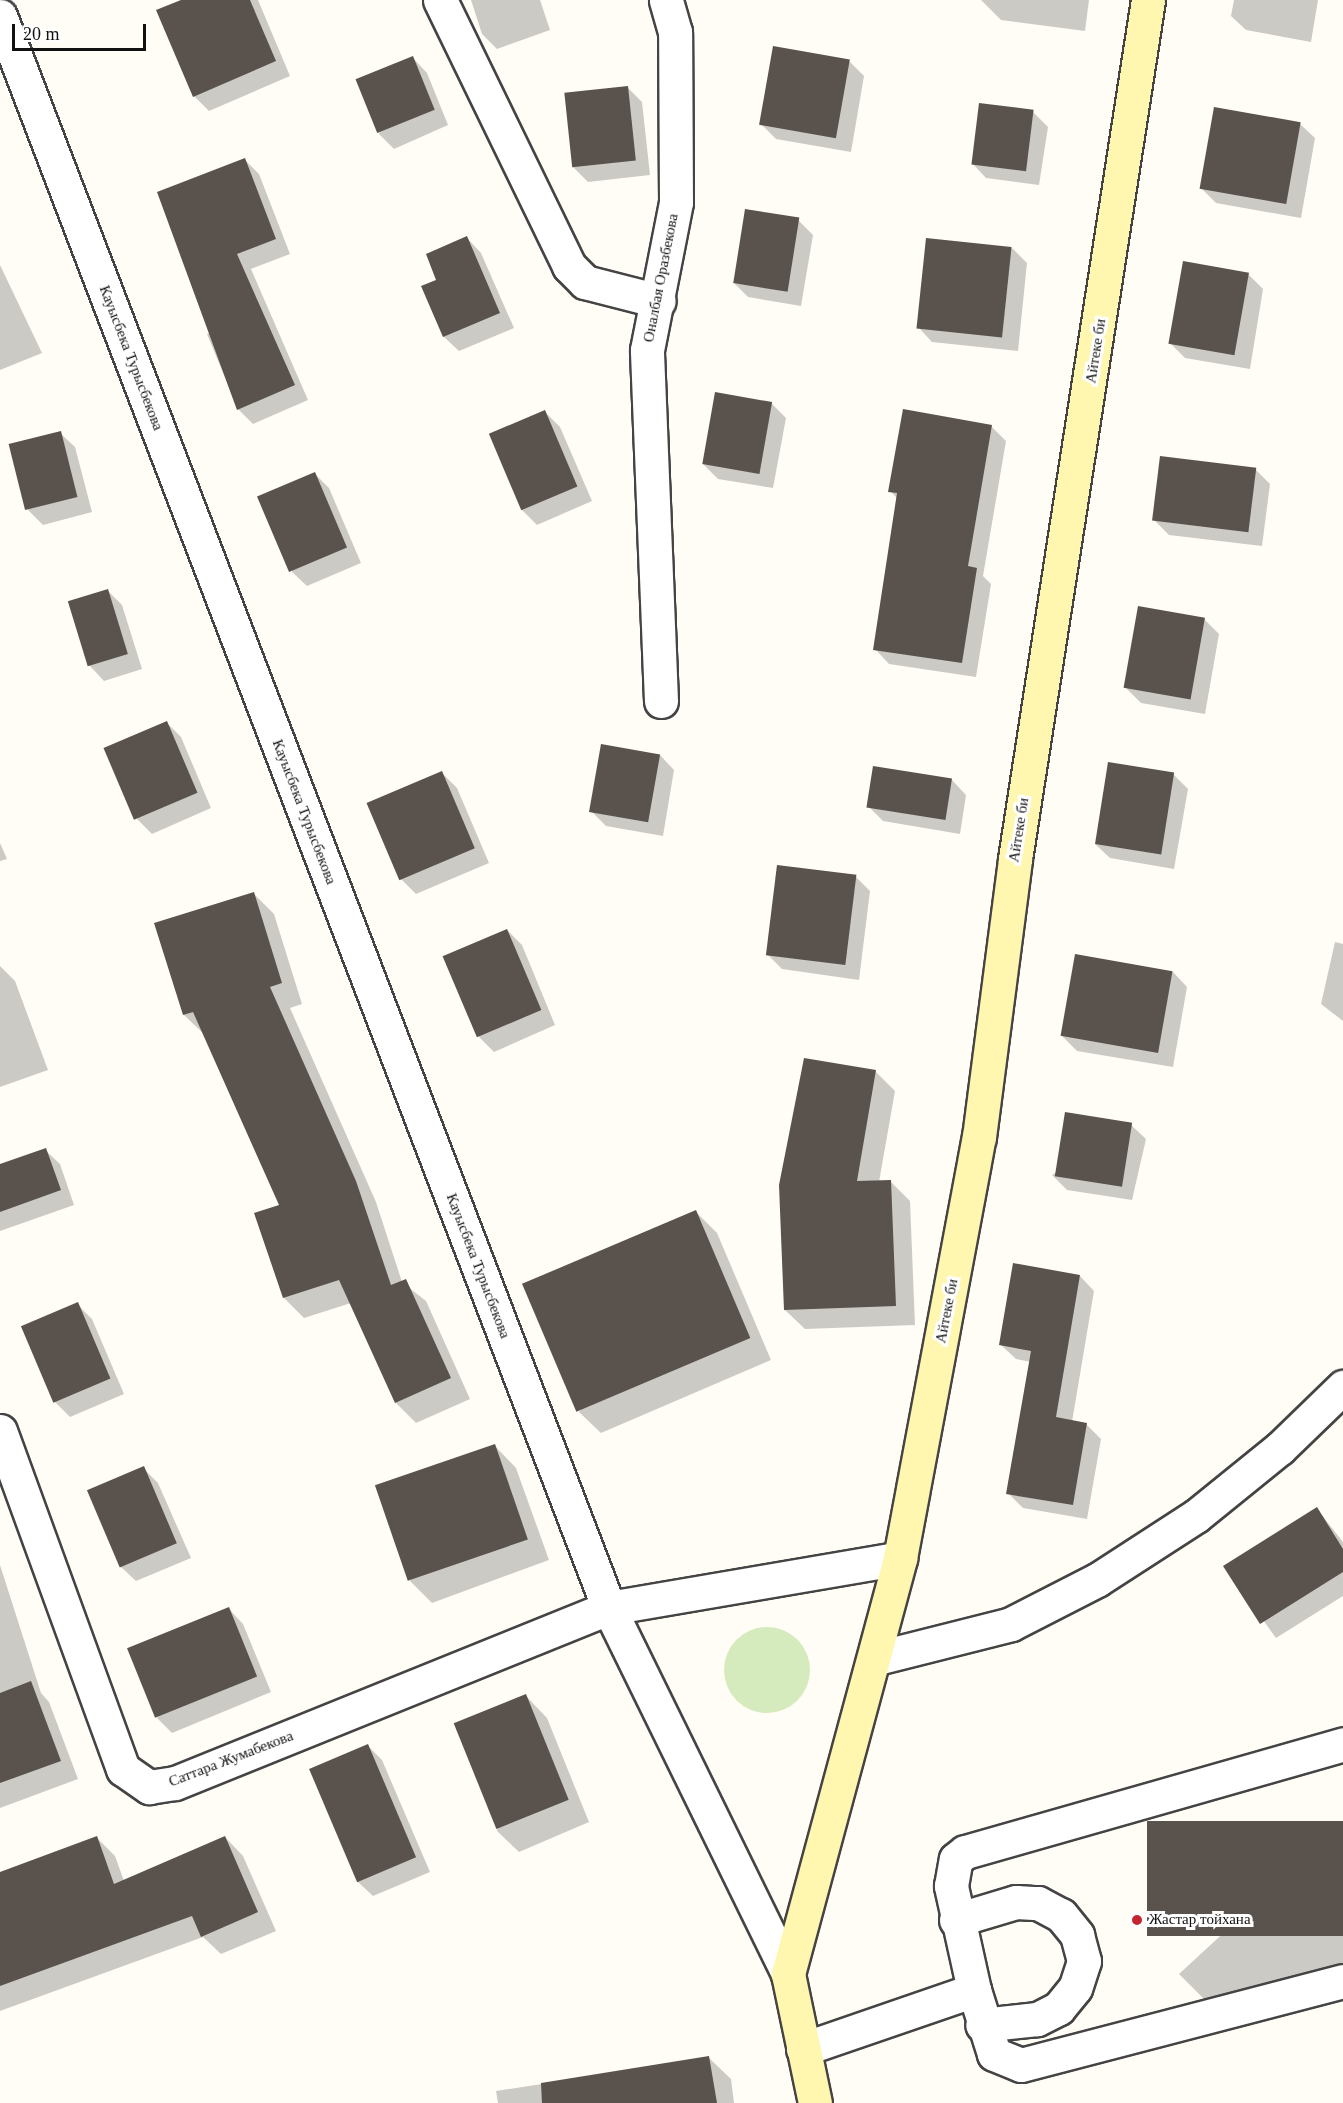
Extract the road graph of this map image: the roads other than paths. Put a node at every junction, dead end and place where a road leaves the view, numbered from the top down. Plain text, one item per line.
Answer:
1 (440, 0) edge
2 (666, 0) edge
3 (1148, 0) edge
4 (0, 16) edge
5 (659, 301) junction
6 (661, 701) dead end
7 (1343, 1387) edge
8 (0, 1431) edge
9 (900, 1558) junction
10 (609, 1608) junction
11 (877, 1658) junction
12 (1343, 1744) edge
13 (956, 1920) junction
14 (788, 1974) junction
15 (1343, 1981) edge
16 (974, 1990) junction
17 (982, 2025) junction
18 (803, 2049) junction
19 (815, 2103) edge

1 - 5 street
2 - 5 street, Оналбая Оразбекова
3 - 9 street, Айтеке би
4 - 10 street, Кауысбека Турысбекова
5 - 6 street, Оналбая Оразбекова
7 - 11 street
8 - 10 street, Саттара Жумабекова
9 - 10 street, Саттара Жумабекова
9 - 11 street, Айтеке би
10 - 14 street, Кауысбека Турысбекова
11 - 14 street, Айтеке би
12 - 13 street
13 - 16 street
13 - 17 street
14 - 18 street
15 - 17 street
16 - 17 street
16 - 18 street
18 - 19 street

